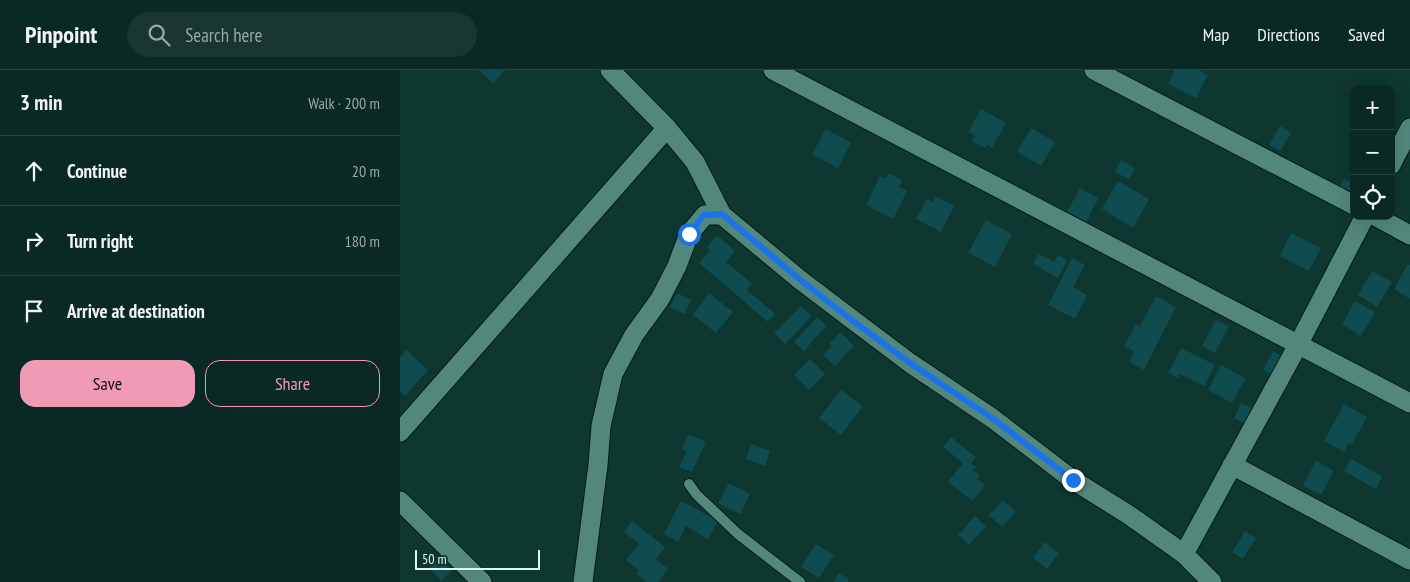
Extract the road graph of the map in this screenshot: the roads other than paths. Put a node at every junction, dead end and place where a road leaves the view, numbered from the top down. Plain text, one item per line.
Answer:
1 (773, 70) edge
2 (1094, 70) edge
3 (611, 71) edge
4 (667, 128) junction
5 (1410, 128) edge
6 (1395, 156) edge
7 (1350, 203) edge
8 (722, 214) junction
9 (1363, 220) edge
10 (1382, 220) edge
11 (1410, 235) edge
12 (1298, 345) junction
13 (1410, 403) edge
14 (400, 432) edge
15 (1232, 465) junction
16 (689, 484) dead end
17 (400, 501) edge
18 (1184, 554) junction
19 (1410, 560) edge
20 (1202, 578) edge
21 (482, 582) edge
22 (583, 582) edge
23 (800, 582) edge

1 - 12 street
2 - 7 street
3 - 4 street
4 - 8 street
4 - 14 street
5 - 6 street
8 - 18 street
8 - 22 street
9 - 12 street
10 - 11 street
12 - 13 street
12 - 15 street
15 - 18 street
15 - 19 street
16 - 23 lane
17 - 21 street
18 - 20 street

